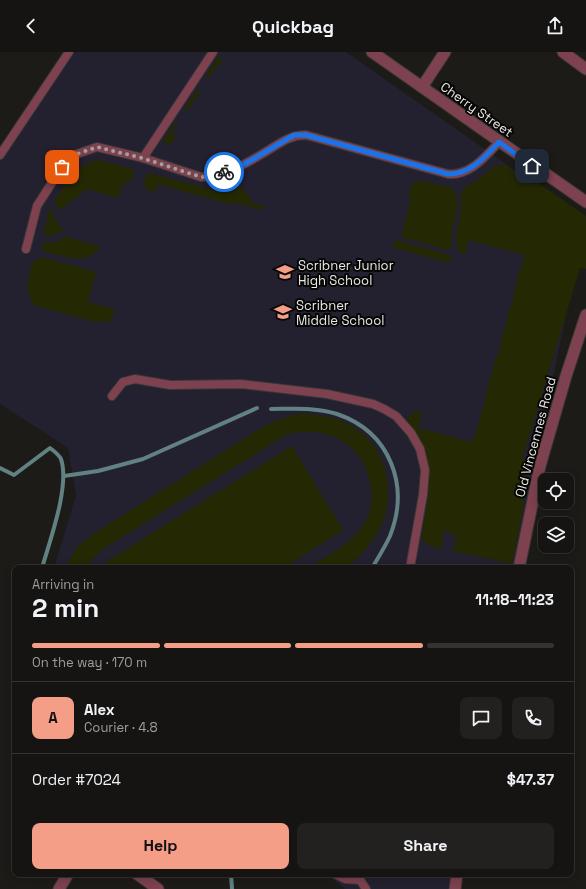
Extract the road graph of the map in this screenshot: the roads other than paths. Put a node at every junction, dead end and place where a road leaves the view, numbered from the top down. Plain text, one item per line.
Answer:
1 (69, 52) edge
2 (213, 52) edge
3 (372, 52) edge
4 (445, 52) edge
5 (563, 52) edge
6 (586, 69) edge
7 (422, 87) junction
8 (499, 142) junction
9 (0, 155) edge
10 (142, 158) junction
11 (586, 202) edge
12 (26, 249) dead end
13 (586, 315) edge
14 (112, 396) dead end
15 (411, 565) edge
16 (520, 565) edge
17 (66, 877) edge
18 (141, 877) edge
19 (341, 877) edge
20 (457, 877) edge
21 (59, 889) edge
22 (158, 889) edge
23 (366, 889) edge
24 (455, 889) edge

1 - 9 lane
2 - 10 lane
3 - 7 street, Cherry Street
4 - 7 street
5 - 6 street
7 - 8 street, Cherry Street
8 - 10 lane
8 - 11 street, Cherry Street
10 - 12 lane
13 - 16 street, Old Vincennes Road
14 - 15 lane
17 - 21 street
18 - 22 street
19 - 23 lane
20 - 24 street

